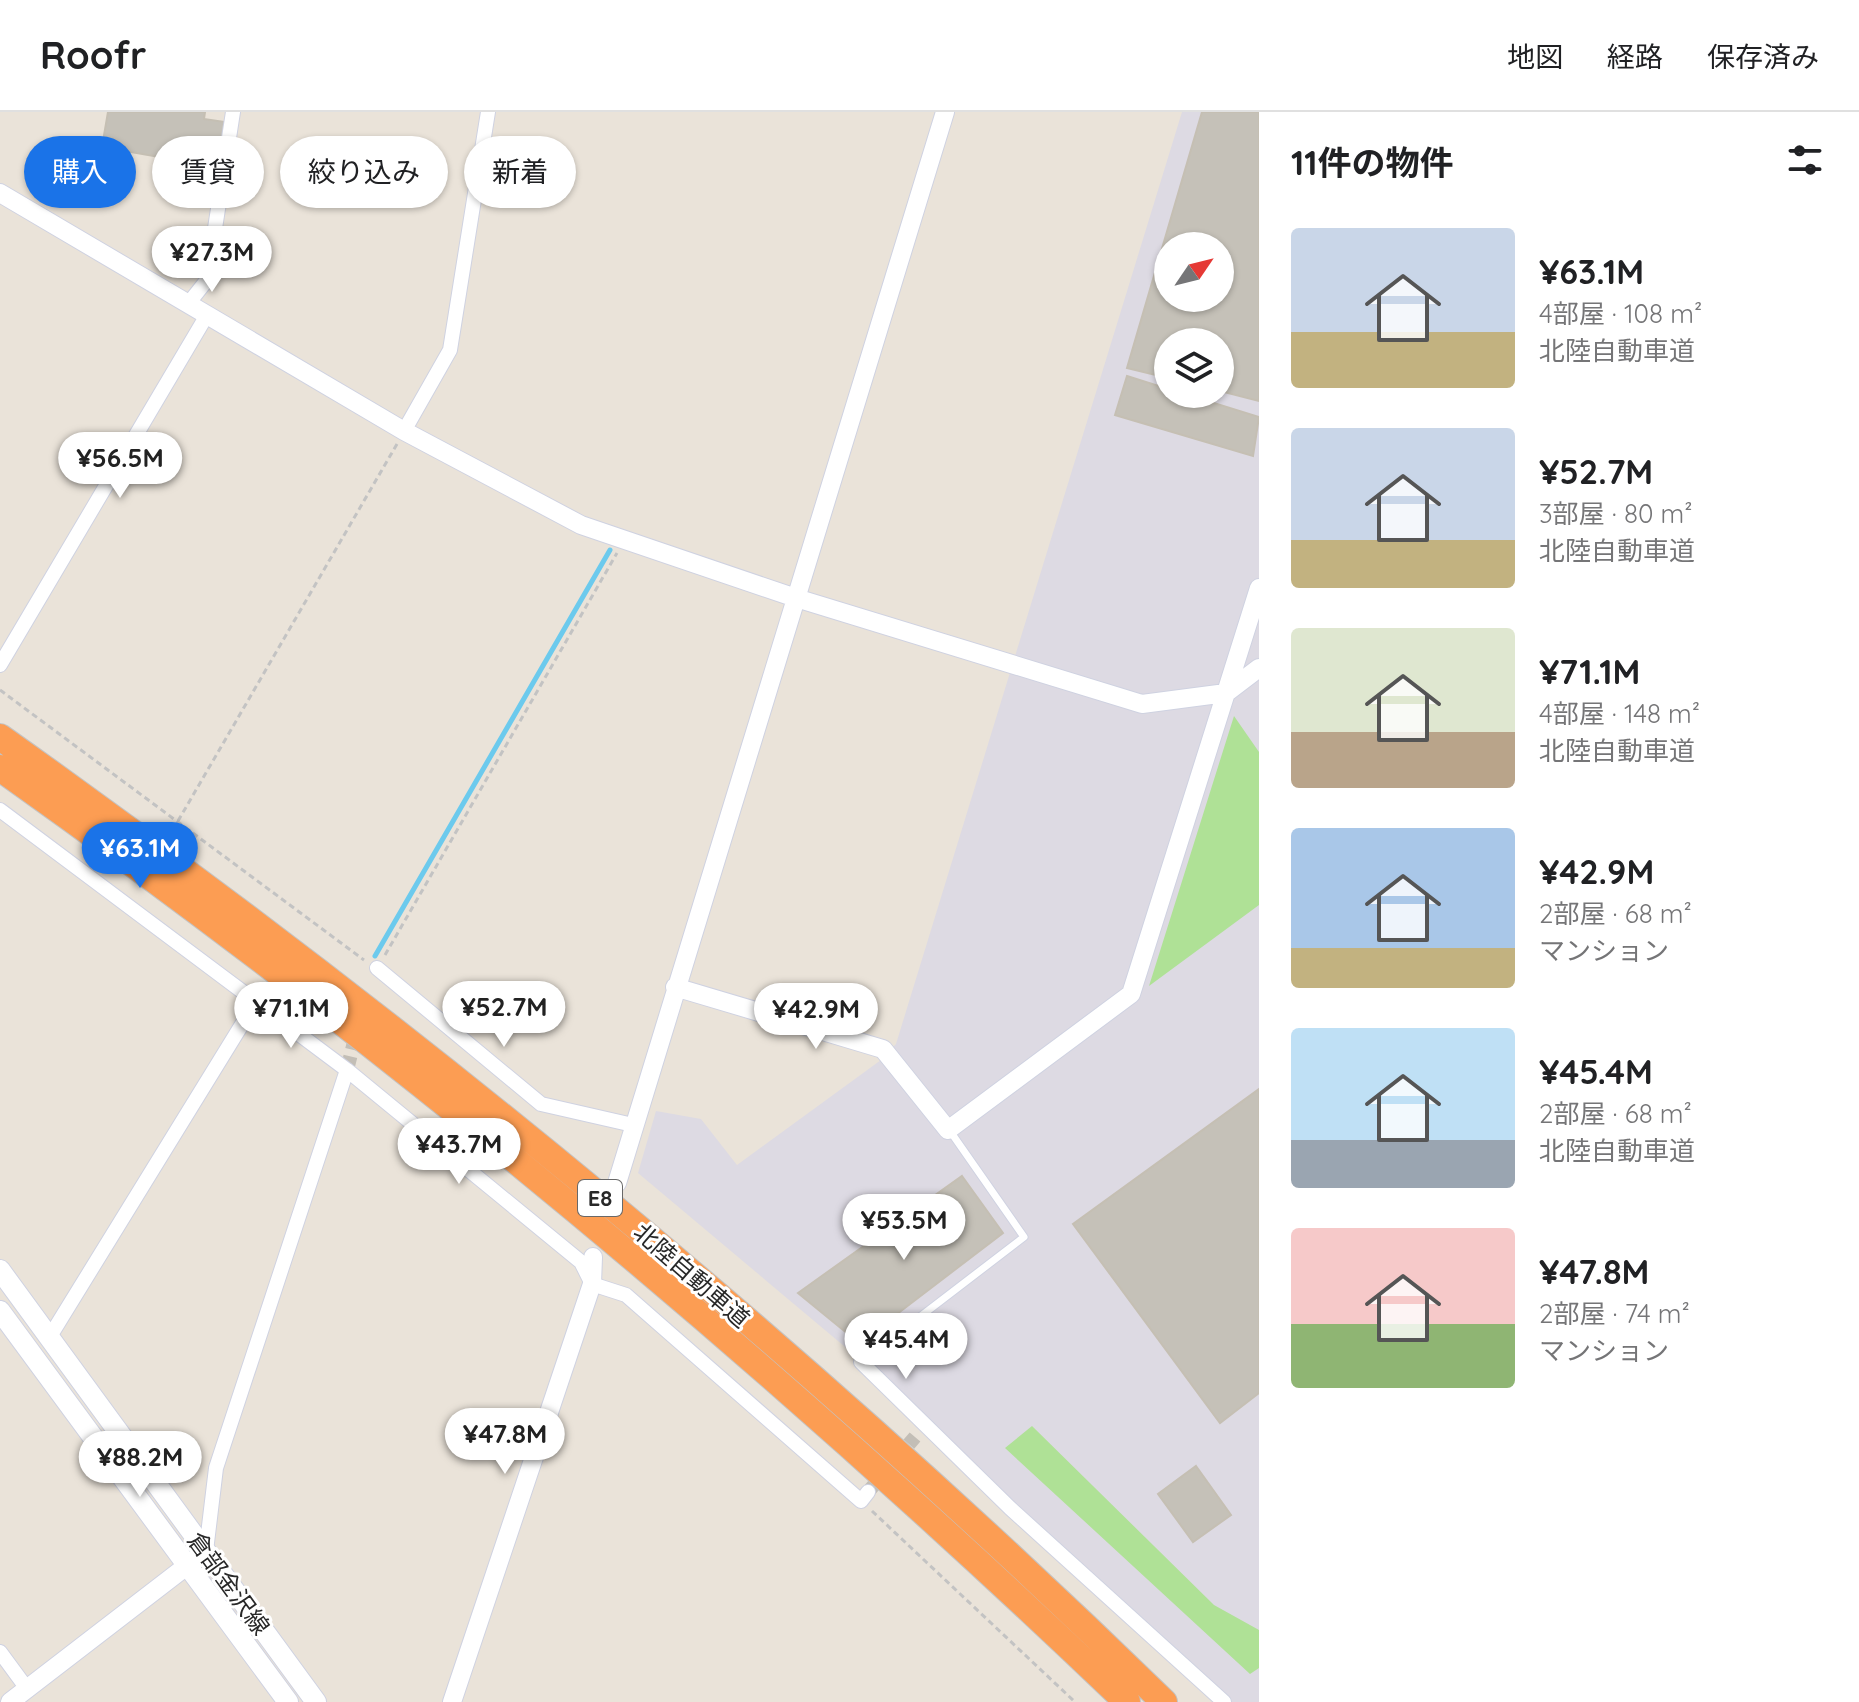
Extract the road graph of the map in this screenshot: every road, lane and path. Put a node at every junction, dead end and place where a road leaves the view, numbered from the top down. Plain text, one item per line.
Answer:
1 (233, 112) edge
2 (488, 112) edge
3 (945, 112) edge
4 (0, 193) edge
5 (188, 304) junction
6 (207, 315) junction
7 (404, 431) junction
8 (625, 539) junction
9 (1259, 588) edge
10 (796, 598) junction
11 (0, 665) edge
12 (1259, 668) edge
13 (0, 690) edge
14 (1226, 693) junction
15 (0, 737) edge
16 (0, 768) edge
17 (0, 810) edge
18 (178, 821) junction
19 (377, 968) junction
20 (675, 987) junction
21 (257, 1000) junction
22 (347, 1070) junction
23 (633, 1125) junction
24 (948, 1130) junction
25 (617, 1183) dead end
26 (593, 1257) dead end
27 (0, 1270) edge
28 (592, 1284) junction
29 (0, 1311) edge
30 (49, 1338) junction
31 (861, 1362) joint
32 (926, 1425) junction
33 (915, 1437) tunnel mouth
34 (864, 1496) joint
35 (206, 1551) junction
36 (188, 1565) junction
37 (0, 1652) edge
38 (28, 1690) junction
39 (10, 1702) edge
40 (288, 1702) edge
41 (316, 1702) edge
42 (452, 1702) edge
43 (1075, 1702) edge
44 (1127, 1702) edge
45 (1164, 1702) edge
46 (1224, 1702) edge

1 - 5 street
2 - 7 street
3 - 10 street
4 - 5 street
5 - 6 street
6 - 7 street
6 - 11 street
7 - 8 street
7 - 18 path
8 - 10 street
8 - 19 path
9 - 14 street
10 - 14 street
10 - 20 street
12 - 14 street
13 - 18 path
14 - 24 street
15 - 45 highway, 北陸自動車道 / E8
16 - 44 highway, 北陸自動車道 / E8
17 - 21 street
18 - 19 path
19 - 23 street
20 - 23 street
20 - 24 street
21 - 22 street
21 - 30 street
22 - 28 street
22 - 35 street
23 - 25 street
24 - 31 lane
26 - 28 street
27 - 30 main road, 倉部金沢線
28 - 34 street
28 - 42 street
29 - 36 main road, 倉部金沢線
30 - 35 main road, 倉部金沢線
31 - 32 street
32 - 33 street
32 - 46 street
34 - 43 path
35 - 36 street
35 - 41 main road, 倉部金沢線
36 - 38 street
36 - 40 main road, 倉部金沢線
37 - 38 street
38 - 39 street

